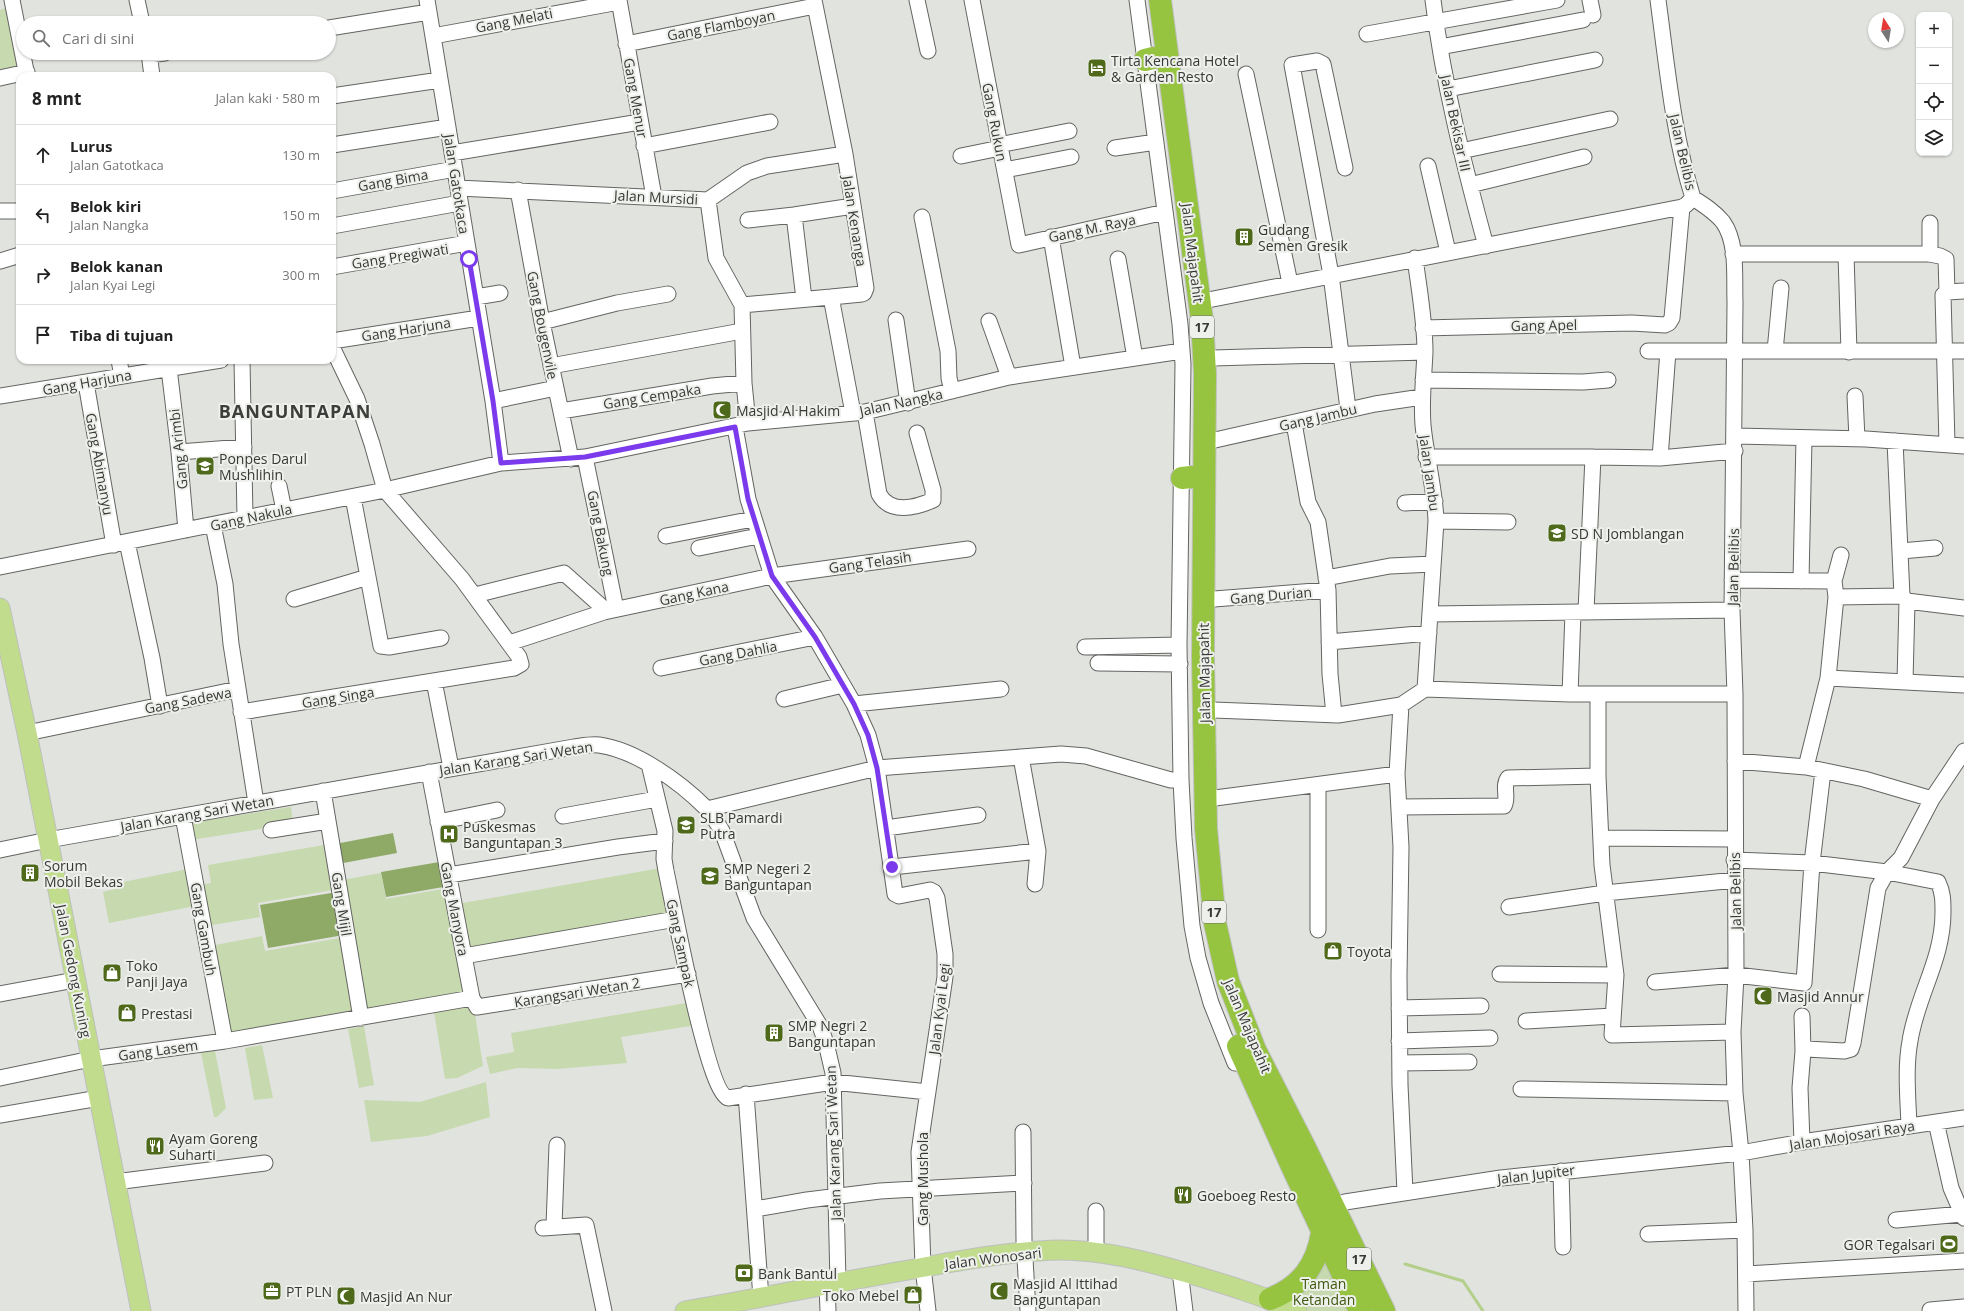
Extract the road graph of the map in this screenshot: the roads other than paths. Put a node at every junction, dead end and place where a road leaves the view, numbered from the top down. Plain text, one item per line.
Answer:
1 (12, 0) edge
2 (137, 0) edge
3 (917, 0) edge
4 (972, 0) edge
5 (1137, 0) edge
6 (1146, 0) edge
7 (1160, 0) edge
8 (1169, 0) edge
9 (1433, 0) edge
10 (1557, 0) edge
11 (1590, 0) edge
12 (1658, 0) edge
13 (619, 1) edge
14 (814, 3) edge
15 (428, 6) edge
16 (140, 16) edge
17 (16, 20) edge
18 (1435, 23) junction
19 (336, 26) edge
20 (1367, 34) dead end
21 (433, 36) junction
22 (626, 44) junction
23 (1440, 47) junction
24 (928, 51) dead end
25 (1149, 59) junction
26 (24, 60) edge
27 (150, 60) edge
28 (1595, 60) dead end
29 (27, 72) edge
30 (151, 72) edge
31 (1246, 74) dead end
32 (16, 76) edge
33 (0, 78) edge
34 (440, 80) junction
35 (1448, 89) junction
36 (336, 95) edge
37 (1610, 119) dead end
38 (640, 122) junction
39 (770, 122) dead end
40 (448, 127) junction
41 (1069, 131) dead end
42 (1156, 142) junction
43 (336, 144) edge
44 (644, 146) junction
45 (1000, 147) junction
46 (1115, 148) dead end
47 (1461, 151) junction
48 (452, 153) junction
49 (844, 154) junction
50 (961, 156) dead end
51 (1071, 157) dead end
52 (1584, 157) dead end
53 (1428, 166) dead end
54 (1345, 168) dead end
55 (455, 169) junction
56 (1005, 170) junction
57 (1470, 185) junction
58 (458, 188) junction
59 (336, 190) edge
60 (518, 190) junction
61 (654, 197) junction
62 (708, 200) junction
63 (460, 203) junction
64 (1688, 203) junction
65 (853, 206) junction
66 (0, 211) edge
67 (16, 211) edge
68 (1165, 212) junction
69 (794, 216) junction
70 (922, 217) dead end
71 (748, 220) dead end
72 (1930, 223) dead end
73 (336, 225) edge
74 (1051, 237) junction
75 (467, 243) junction
76 (1019, 245) joint
77 (1486, 246) junction
78 (1448, 252) junction
79 (1733, 254) junction
80 (1846, 254) junction
81 (1930, 254) junction
82 (16, 256) edge
83 (1415, 258) junction
84 (1118, 259) dead end
85 (0, 260) edge
86 (336, 266) edge
87 (1331, 275) junction
88 (1290, 283) junction
89 (1781, 288) dead end
90 (1964, 291) edge
91 (500, 292) dead end
92 (1947, 292) junction
93 (668, 294) dead end
94 (476, 297) junction
95 (831, 297) junction
96 (804, 299) junction
97 (1208, 300) junction
98 (742, 305) junction
99 (479, 318) junction
100 (896, 320) dead end
101 (989, 321) dead end
102 (542, 322) junction
103 (1424, 328) junction
104 (742, 331) junction
105 (336, 340) edge
106 (1734, 350) junction
107 (1182, 351) junction
108 (1648, 351) dead end
109 (1668, 351) junction
110 (1775, 351) junction
111 (1964, 351) edge
112 (1424, 352) junction
113 (1849, 352) junction
114 (1946, 352) junction
115 (1342, 355) junction
116 (336, 356) edge
117 (1135, 358) junction
118 (1214, 358) junction
119 (120, 364) edge
120 (168, 364) edge
121 (242, 364) edge
122 (551, 366) junction
123 (1072, 367) junction
124 (122, 376) junction
125 (1009, 377) junction
126 (1423, 380) junction
127 (1608, 380) dead end
128 (86, 383) junction
129 (744, 383) junction
130 (556, 388) junction
131 (952, 391) junction
132 (0, 396) edge
133 (1855, 396) dead end
134 (1422, 397) junction
135 (493, 401) junction
136 (908, 403) junction
137 (1348, 409) junction
138 (561, 411) junction
139 (859, 412) junction
140 (1294, 423) junction
141 (741, 425) junction
142 (917, 433) dead end
143 (1804, 438) junction
144 (1857, 439) junction
145 (1215, 440) junction
146 (1895, 441) junction
147 (1735, 444) junction
148 (1947, 444) junction
149 (1964, 446) edge
150 (244, 448) junction
151 (179, 452) junction
152 (1426, 457) junction
153 (1593, 457) junction
154 (578, 458) junction
155 (1660, 458) junction
156 (501, 463) junction
157 (1186, 478) junction
158 (280, 486) dead end
159 (385, 490) junction
160 (353, 496) junction
161 (1435, 501) junction
162 (1405, 503) dead end
163 (284, 510) junction
164 (245, 518) junction
165 (753, 519) junction
166 (1436, 521) junction
167 (1508, 522) dead end
168 (214, 525) junction
169 (186, 530) junction
170 (666, 536) dead end
171 (758, 536) junction
172 (121, 544) junction
173 (699, 548) dead end
174 (1935, 548) dead end
175 (968, 549) dead end
176 (1901, 551) junction
177 (1841, 556) dead end
178 (1433, 564) junction
179 (0, 567) edge
180 (772, 576) junction
181 (368, 577) junction
182 (1732, 580) junction
183 (1801, 580) junction
184 (1834, 581) junction
185 (1327, 584) junction
186 (475, 595) junction
187 (1836, 597) junction
188 (294, 599) dead end
189 (1214, 599) junction
190 (1904, 599) junction
191 (0, 608) edge
192 (1964, 608) edge
193 (1732, 610) junction
194 (610, 611) junction
195 (1580, 612) junction
196 (1430, 614) junction
197 (1429, 633) junction
198 (815, 637) junction
199 (441, 638) dead end
200 (1329, 642) junction
201 (509, 643) junction
202 (1086, 647) dead end
203 (1188, 656) junction
204 (1098, 663) dead end
205 (661, 668) dead end
206 (1828, 678) junction
207 (434, 681) junction
208 (1904, 682) junction
209 (843, 685) junction
210 (1964, 685) edge
211 (238, 689) junction
212 (1001, 689) dead end
213 (1425, 689) junction
214 (1570, 694) junction
215 (1598, 694) junction
216 (1735, 694) junction
217 (784, 699) dead end
218 (854, 704) junction
219 (1401, 705) junction
220 (160, 706) junction
221 (1213, 710) junction
222 (241, 712) junction
223 (1334, 715) junction
224 (27, 733) junction
225 (1964, 750) edge
226 (1022, 757) junction
227 (1735, 760) junction
228 (650, 764) junction
229 (1806, 767) junction
230 (451, 768) junction
231 (877, 768) junction
232 (1822, 771) junction
233 (429, 772) junction
234 (1397, 774) junction
235 (1598, 776) junction
236 (1181, 780) junction
237 (1318, 785) junction
238 (323, 791) junction
239 (1215, 798) junction
240 (657, 799) junction
241 (1932, 799) junction
242 (256, 803) junction
243 (1398, 807) junction
244 (707, 809) junction
245 (498, 810) dead end
246 (978, 814) dead end
247 (183, 816) junction
248 (563, 816) dead end
249 (328, 821) junction
250 (438, 822) junction
251 (886, 828) junction
252 (272, 830) dead end
253 (1600, 838) junction
254 (1734, 839) junction
255 (48, 840) junction
256 (665, 841) junction
257 (0, 850) edge
258 (1038, 851) junction
259 (1734, 860) junction
260 (1812, 863) junction
261 (892, 867) junction
262 (1888, 872) junction
263 (449, 875) junction
264 (1736, 880) junction
265 (1035, 884) dead end
266 (1605, 893) junction
267 (1509, 907) dead end
268 (676, 919) junction
269 (1318, 930) dead end
270 (464, 956) junction
271 (688, 974) junction
272 (1500, 974) dead end
273 (1616, 975) junction
274 (1736, 975) junction
275 (76, 980) junction
276 (1655, 982) dead end
277 (0, 994) edge
278 (472, 998) junction
279 (1481, 1006) dead end
280 (1399, 1008) junction
281 (1613, 1016) junction
282 (1802, 1016) dead end
283 (361, 1018) junction
284 (1526, 1021) dead end
285 (1733, 1032) junction
286 (1490, 1038) dead end
287 (225, 1041) junction
288 (1399, 1041) junction
289 (1803, 1052) junction
290 (91, 1059) junction
291 (1468, 1062) dead end
292 (1400, 1063) junction
293 (0, 1078) edge
294 (833, 1082) junction
295 (1521, 1089) dead end
296 (928, 1092) junction
297 (1735, 1093) junction
298 (746, 1094) junction
299 (99, 1098) junction
300 (0, 1115) edge
301 (1964, 1118) edge
302 (1936, 1122) junction
303 (1909, 1126) junction
304 (1023, 1132) dead end
305 (1802, 1142) junction
306 (557, 1145) dead end
307 (1295, 1149) junction
308 (1741, 1153) junction
309 (265, 1163) dead end
310 (1561, 1171) junction
311 (115, 1182) junction
312 (1024, 1183) junction
313 (920, 1189) junction
314 (1405, 1192) junction
315 (836, 1197) junction
316 (1333, 1207) junction
317 (755, 1209) junction
318 (1096, 1212) dead end
319 (1963, 1216) edge
320 (1896, 1220) dead end
321 (1745, 1230) junction
322 (1322, 1232) junction
323 (1648, 1234) dead end
324 (1563, 1247) dead end
325 (1025, 1252) junction
326 (1096, 1253) junction
327 (1964, 1261) edge
328 (923, 1267) junction
329 (1180, 1271) junction
330 (1746, 1274) junction
331 (833, 1283) junction
332 (761, 1298) junction
333 (1266, 1302) edge
334 (738, 1306) edge
335 (1964, 1307) edge
336 (693, 1310) edge
337 (1930, 1310) edge
338 (141, 1311) edge
339 (604, 1311) edge
340 (828, 1311) edge
341 (928, 1311) edge
342 (1028, 1311) edge
343 (1185, 1311) edge
344 (1296, 1311) edge
345 (1360, 1311) edge
346 (1384, 1311) edge
347 (1746, 1311) edge

1 - 17 street
2 - 16 street
3 - 24 street
4 - 45 street, Gang Rukun
5 - 25 street
6 - 25 highway, Jalan Majapahit / 17
7 - 203 highway, Jalan Majapahit / 17
8 - 97 street
9 - 18 street, Jalan Bekisar III
10 - 18 street
11 - 23 street
12 - 64 street, Jalan Belibis
13 - 21 street, Gang Melati
13 - 22 street, Gang Menur
14 - 22 street, Gang Flamboyan
14 - 49 street, Jalan Kenanga
15 - 19 street
15 - 21 street, Jalan Gatotkaca
18 - 20 street
18 - 23 street, Jalan Bekisar III
21 - 34 street, Jalan Gatotkaca
22 - 38 street, Gang Menur
23 - 35 street, Jalan Bekisar III
25 - 42 street
25 - 157 highway, Jalan Majapahit / 17
26 - 29 street
27 - 30 street
28 - 35 street
31 - 88 street
32 - 33 street
34 - 36 street
34 - 40 street, Jalan Gatotkaca
35 - 47 street, Jalan Bekisar III
37 - 47 street
38 - 44 street, Gang Menur
38 - 48 street
39 - 44 street
40 - 43 street
40 - 48 street, Jalan Gatotkaca
41 - 45 street
42 - 46 street
42 - 68 street
44 - 61 street, Gang Menur
45 - 50 street
45 - 56 street, Gang Rukun
47 - 57 street, Jalan Bekisar III
48 - 55 street, Jalan Gatotkaca
49 - 62 street, Jalan Mursidi
49 - 65 street, Jalan Kenanga
51 - 56 street
52 - 57 street
53 - 78 street
54 - 87 street
55 - 58 street, Jalan Gatotkaca
55 - 59 street, Gang Bima
56 - 76 street, Gang Rukun
57 - 77 street, Jalan Bekisar III
58 - 60 street, Jalan Mursidi
58 - 63 street, Jalan Gatotkaca
60 - 61 street, Jalan Mursidi
60 - 102 street, Gang Bougenvile
61 - 62 street, Jalan Mursidi
62 - 98 street
63 - 73 street
63 - 75 street, Jalan Gatotkaca
64 - 77 street
64 - 79 street, Jalan Belibis
64 - 103 street, Gang Apel
65 - 69 street
65 - 95 street, Jalan Kenanga
66 - 67 street
68 - 74 street, Gang M. Raya
68 - 107 street
69 - 71 street
69 - 96 street
70 - 131 street
72 - 81 street
74 - 76 street, Gang M. Raya
74 - 123 street
75 - 86 street, Gang Pregiwati
75 - 94 street, Jalan Gatotkaca
77 - 78 street
78 - 83 street
79 - 80 street
79 - 106 street, Jalan Belibis
80 - 81 street
80 - 113 street
81 - 92 street
82 - 85 street
83 - 87 street
83 - 103 street, Jalan Jambu
84 - 117 street
87 - 88 street
87 - 115 street
88 - 97 street
89 - 110 street
90 - 92 street
91 - 94 street
92 - 114 street
93 - 102 street
94 - 99 street, Jalan Gatotkaca
95 - 96 street
95 - 139 street
96 - 98 street
97 - 118 street
98 - 104 street, Jalan Kyai Legi
99 - 105 street, Gang Harjuna
99 - 135 street, Jalan Gatotkaca
100 - 136 street
101 - 125 street
102 - 122 street, Gang Bougenvile
103 - 112 street, Jalan Jambu
104 - 122 street
104 - 129 street, Jalan Kyai Legi
106 - 109 street
106 - 110 street
106 - 147 street, Jalan Belibis
107 - 117 street, Jalan Nangka
107 - 157 street
108 - 109 street
109 - 155 street
110 - 113 street
111 - 114 street
112 - 115 street
112 - 126 street, Jalan Jambu
113 - 114 street
114 - 148 street
115 - 118 street
115 - 137 street
116 - 159 street
117 - 123 street, Jalan Nangka
118 - 145 street
119 - 124 street
120 - 124 street, Gang Harjuna
120 - 151 street, Gang Arimbi
121 - 150 street
122 - 130 street, Gang Bougenvile
123 - 125 street, Jalan Nangka
124 - 128 street, Gang Harjuna
125 - 131 street, Jalan Nangka
126 - 127 street
126 - 134 street, Jalan Jambu
128 - 132 street, Gang Harjuna
128 - 172 street, Gang Abimanyu
129 - 138 street, Gang Cempaka
129 - 141 street, Jalan Kyai Legi
130 - 135 street
130 - 138 street, Gang Bougenvile
131 - 136 street, Jalan Nangka
133 - 144 street
134 - 137 street, Gang Jambu
134 - 152 street, Jalan Jambu
135 - 156 street, Jalan Gatotkaca
136 - 139 street, Jalan Nangka
137 - 140 street, Gang Jambu
138 - 154 street, Gang Bougenvile
139 - 141 street, Jalan Nangka
139 - 142 street
140 - 145 street, Gang Jambu
140 - 185 street
141 - 154 street, Jalan Nangka
141 - 165 street, Jalan Kyai Legi
143 - 144 street
143 - 147 street
143 - 183 street
144 - 146 street
145 - 189 street
146 - 148 street
146 - 176 street
147 - 155 street
147 - 182 street, Jalan Belibis
148 - 149 street
150 - 151 street
150 - 164 street
151 - 169 street, Gang Arimbi
152 - 153 street
152 - 161 street, Jalan Jambu
153 - 155 street
153 - 195 street
154 - 156 street, Jalan Nangka
154 - 194 street, Gang Bakung
156 - 159 street, Gang Nakula
157 - 203 highway, Jalan Majapahit / 17
158 - 163 street
159 - 160 street, Gang Nakula
159 - 186 street
160 - 163 street, Gang Nakula
160 - 181 street
161 - 162 street
161 - 166 street, Jalan Jambu
163 - 164 street, Gang Nakula
164 - 168 street, Gang Nakula
165 - 170 street
165 - 171 street, Jalan Kyai Legi
166 - 167 street
166 - 178 street, Jalan Jambu
168 - 169 street, Gang Nakula
168 - 211 street
169 - 172 street, Gang Nakula
171 - 173 street
171 - 180 street, Jalan Kyai Legi
172 - 179 street, Gang Nakula
172 - 220 street, Gang Abimanyu
174 - 176 street
175 - 180 street, Gang Telasih
176 - 190 street
177 - 184 street
178 - 185 street, Gang Durian
178 - 196 street, Jalan Jambu
180 - 194 street, Gang Kana
180 - 198 street, Jalan Kyai Legi
181 - 188 street
181 - 199 street
182 - 183 street
182 - 193 street, Jalan Belibis
183 - 184 street
184 - 187 street
185 - 189 street, Gang Durian
185 - 200 street
186 - 194 street
186 - 201 street
187 - 190 street
187 - 206 street
189 - 221 street
190 - 192 street
190 - 208 street
191 - 224 main road, Jalan Gedong Kuning
193 - 195 street
193 - 216 street, Jalan Belibis
194 - 201 street, Gang Kana
195 - 196 street
195 - 214 street
196 - 197 street, Jalan Jambu
197 - 200 street
197 - 213 street, Jalan Jambu
198 - 205 street, Gang Dahlia
198 - 209 street, Jalan Kyai Legi
200 - 223 street
201 - 207 street, Gang Singa
202 - 203 street
203 - 204 street
203 - 236 street
203 - 307 highway, Jalan Majapahit / 17
206 - 208 street
206 - 229 street
207 - 222 street, Gang Singa
207 - 230 street
208 - 210 street
209 - 217 street
209 - 218 street, Jalan Kyai Legi
211 - 220 street, Gang Sadewa
211 - 222 street, Gang Sadewa
212 - 218 street
213 - 214 street
213 - 219 street
214 - 215 street
215 - 216 street
215 - 235 street
216 - 227 street, Jalan Belibis
218 - 231 street, Jalan Kyai Legi
219 - 223 street
219 - 234 street
220 - 224 street, Gang Sadewa
221 - 223 street
221 - 239 street
222 - 242 street, Gang Sadewa
224 - 255 main road, Jalan Gedong Kuning
225 - 241 street
226 - 231 street
226 - 236 street
226 - 258 street
227 - 229 street
227 - 254 street, Jalan Belibis
228 - 230 street, Jalan Karang Sari Wetan
228 - 240 street, Gang Sampak
228 - 244 street, Jalan Karang Sari Wetan
229 - 232 street
230 - 233 street, Jalan Karang Sari Wetan
231 - 244 street
231 - 251 street, Jalan Kyai Legi
232 - 241 street
232 - 260 street
233 - 238 street, Jalan Karang Sari Wetan
233 - 250 street, Gang Manyora
234 - 237 street
234 - 243 street
235 - 243 street
235 - 253 street
236 - 307 street
237 - 239 street
237 - 269 street
238 - 242 street, Jalan Karang Sari Wetan
238 - 249 street, Gang Mijil
239 - 307 street
240 - 248 street
240 - 256 street, Gang Sampak
241 - 262 street
242 - 247 street, Jalan Karang Sari Wetan
243 - 280 street
244 - 294 street, Jalan Karang Sari Wetan
245 - 250 street
246 - 251 street
247 - 255 street, Jalan Karang Sari Wetan
247 - 287 street, Gang Gambuh
249 - 252 street
249 - 283 street, Gang Mijil
250 - 263 street, Gang Manyora
251 - 261 street, Jalan Kyai Legi
253 - 254 street
253 - 266 street
254 - 259 street, Jalan Belibis
255 - 257 street, Jalan Karang Sari Wetan
255 - 275 main road, Jalan Gedong Kuning
256 - 263 street
256 - 268 street, Gang Sampak
258 - 261 street
258 - 265 street
259 - 260 street
259 - 264 street, Jalan Belibis
260 - 262 street
260 - 274 street
261 - 296 street, Jalan Kyai Legi
262 - 289 street
262 - 303 street
263 - 270 street, Gang Manyora
264 - 266 street
264 - 274 street, Jalan Belibis
266 - 267 street
266 - 273 street
268 - 270 street
268 - 271 street, Gang Sampak
270 - 278 street, Gang Manyora
271 - 278 street, Karangsari Wetan 2
271 - 298 street, Gang Sampak
272 - 273 street
273 - 281 street
274 - 276 street
274 - 285 street, Jalan Belibis
275 - 277 street
275 - 290 main road, Jalan Gedong Kuning
278 - 283 street, Gang Lasem
279 - 280 street
280 - 288 street
281 - 284 street
281 - 285 street
282 - 289 street
283 - 287 street, Gang Lasem
285 - 297 street, Jalan Belibis
286 - 288 street
287 - 290 street, Gang Lasem
288 - 292 street
289 - 305 street
290 - 293 street, Gang Lasem
290 - 299 main road, Jalan Gedong Kuning
291 - 292 street
292 - 314 street
294 - 296 street, Gang Sampak
294 - 298 street, Gang Sampak
294 - 315 street, Jalan Karang Sari Wetan
295 - 297 street
296 - 313 street, Gang Mushola
297 - 308 street, Jalan Belibis
298 - 317 street
299 - 300 street
299 - 311 main road, Jalan Gedong Kuning
301 - 302 street, Jalan Mojosari Raya
302 - 303 street, Jalan Mojosari Raya
302 - 319 street
303 - 305 street, Jalan Mojosari Raya
304 - 312 street
305 - 308 street, Jalan Mojosari Raya
306 - 339 street
307 - 316 highway, Jalan Majapahit / 17
307 - 322 highway, Jalan Majapahit / 17
308 - 310 street, Jalan Jupiter
308 - 321 street, Jalan Belibis
309 - 311 street
310 - 314 street, Jalan Jupiter
310 - 324 street
311 - 338 main road, Jalan Gedong Kuning
312 - 313 street
312 - 325 street
313 - 315 street
313 - 328 street, Gang Mushola
314 - 316 street, Jalan Jupiter
315 - 317 street
315 - 331 street, Jalan Karang Sari Wetan
316 - 346 highway, Jalan Majapahit / 17
317 - 332 street
318 - 326 street
319 - 320 street
321 - 323 street
321 - 330 street, Jalan Belibis
322 - 333 highway
322 - 345 highway, Jalan Majapahit / 17
325 - 326 main road, Jalan Wonosari
325 - 328 main road, Jalan Wonosari
325 - 342 street
326 - 329 main road, Jalan Wonosari
327 - 330 street
328 - 331 main road, Jalan Wonosari
328 - 341 street, Gang Mushola
329 - 333 main road, Jalan Wonosari
329 - 343 street
330 - 347 street, Jalan Belibis
331 - 332 main road, Jalan Wonosari
331 - 340 street, Jalan Karang Sari Wetan
332 - 334 main road, Jalan Wonosari
333 - 344 main road, Jalan Wonosari
334 - 336 main road, Jalan Wonosari
335 - 337 street

